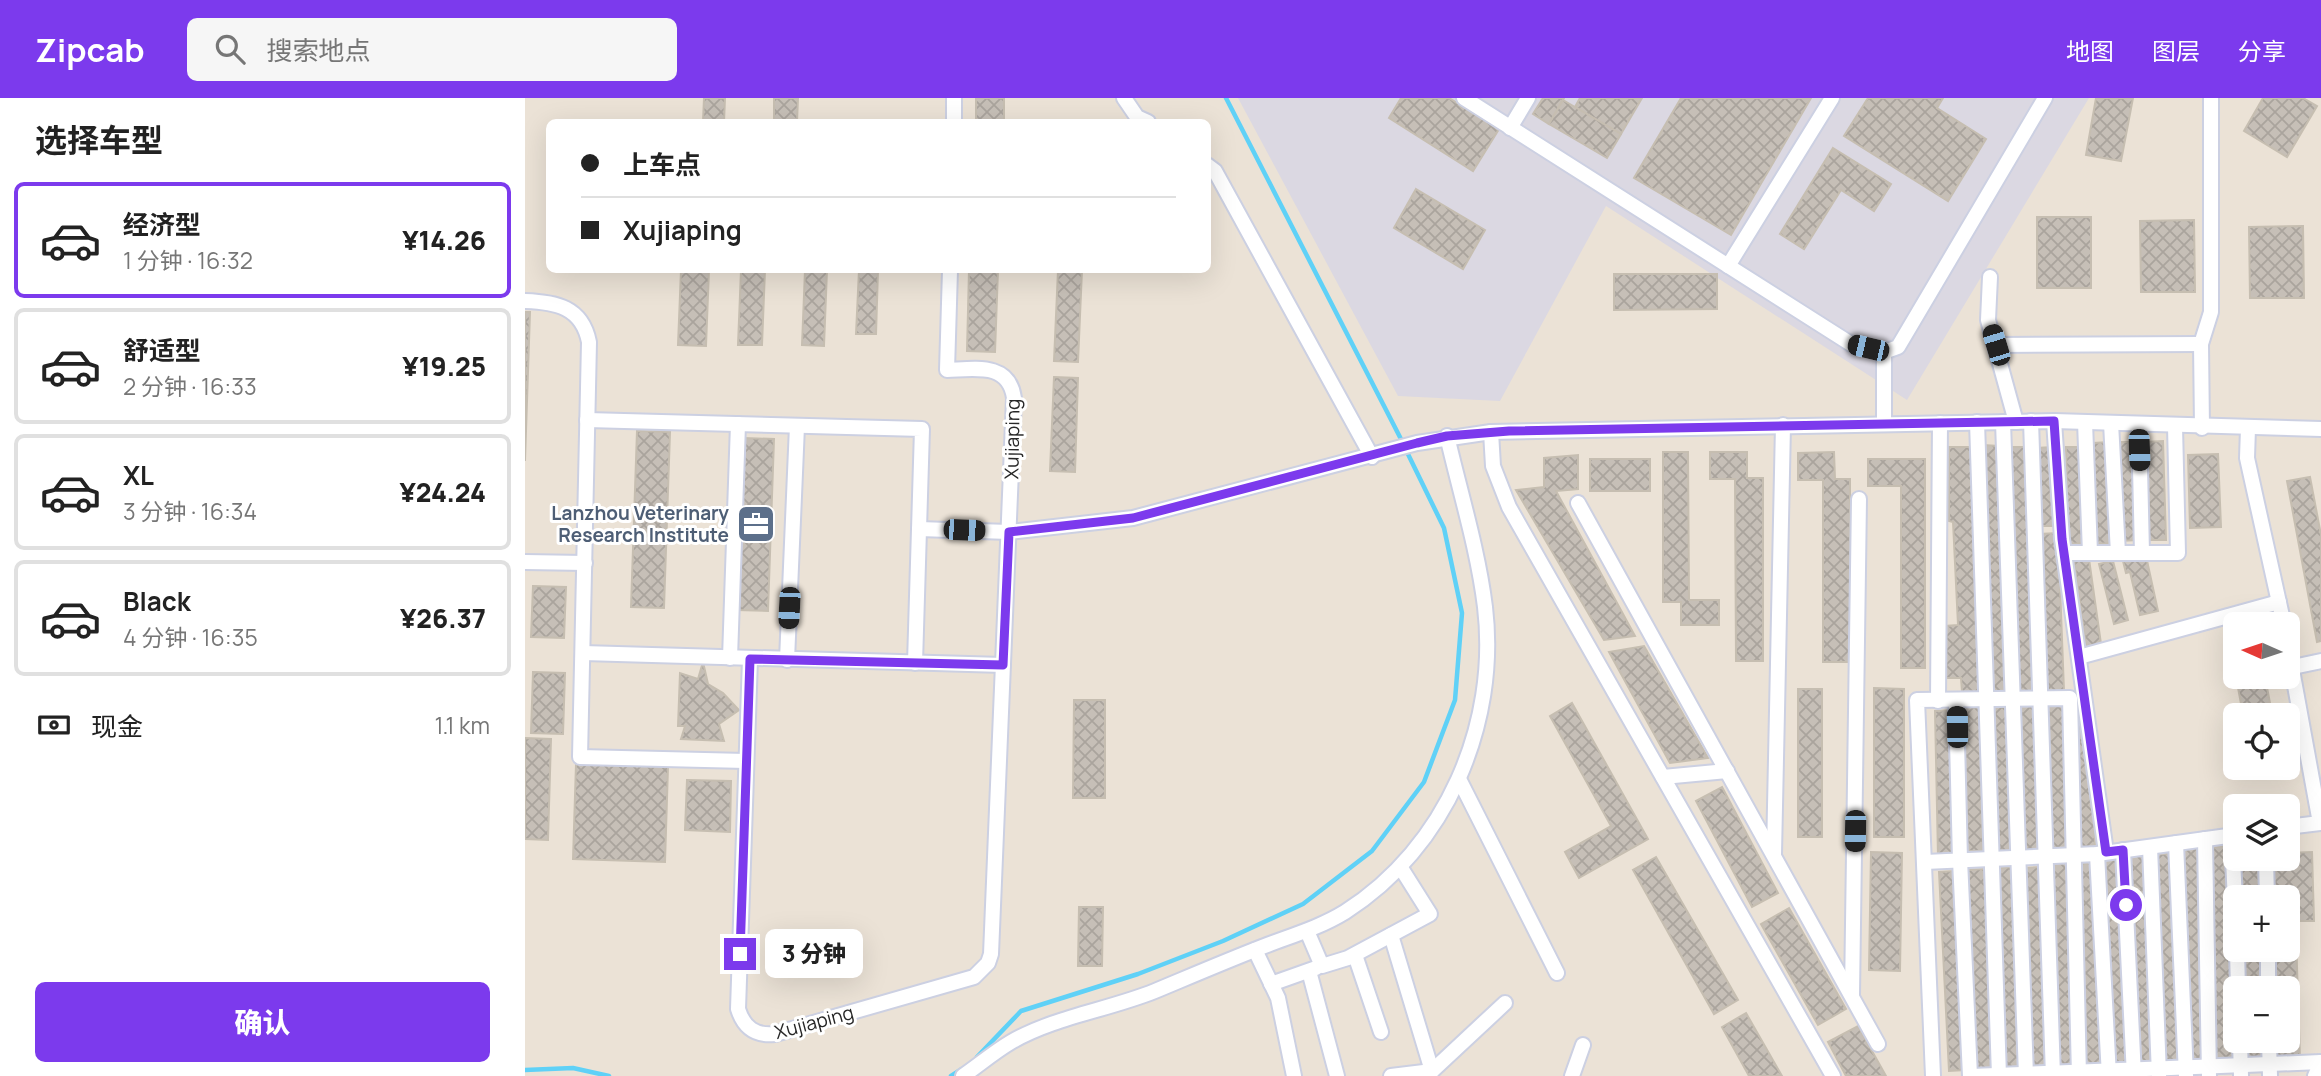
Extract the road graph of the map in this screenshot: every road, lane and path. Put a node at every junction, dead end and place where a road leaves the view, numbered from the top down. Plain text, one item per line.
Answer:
1 (954, 98) edge
2 (1124, 98) edge
3 (1464, 98) edge
4 (1528, 98) edge
5 (1832, 98) edge
6 (2045, 98) edge
7 (2213, 99) edge
8 (954, 119) edge
9 (1141, 119) edge
10 (1510, 128) junction
11 (1211, 168) edge
12 (1728, 266) junction
13 (950, 273) edge
14 (1990, 278) dead end
15 (525, 301) edge
16 (2201, 344) junction
17 (1996, 345) junction
18 (1884, 352) junction
19 (587, 420) junction
20 (2054, 421) junction
21 (1977, 422) junction
22 (2017, 422) junction
23 (2085, 422) junction
24 (1884, 423) junction
25 (1940, 423) junction
26 (2111, 423) junction
27 (738, 424) junction
28 (1783, 425) junction
29 (2139, 425) junction
30 (797, 426) junction
31 (2175, 426) junction
32 (2202, 428) junction
33 (2248, 429) junction
34 (2321, 429) edge
35 (1492, 432) junction
36 (1447, 436) junction
37 (1371, 457) junction
38 (1860, 499) dead end
39 (1578, 503) dead end
40 (2061, 528) junction
41 (919, 529) junction
42 (2035, 529) junction
43 (1009, 532) junction
44 (2064, 552) junction
45 (2117, 552) junction
46 (2090, 553) junction
47 (2142, 553) junction
48 (525, 562) edge
49 (585, 563) junction
50 (2279, 602) junction
51 (2281, 612) edge
52 (583, 653) junction
53 (2079, 657) junction
54 (730, 658) junction
55 (750, 659) junction
56 (787, 660) junction
57 (2321, 661) edge
58 (915, 663) junction
59 (1003, 665) junction
60 (2300, 666) edge
61 (2297, 690) edge
62 (2042, 698) junction
63 (2014, 699) junction
64 (1986, 700) junction
65 (1938, 701) junction
66 (1956, 701) junction
67 (746, 761) junction
68 (1727, 771) junction
69 (1663, 777) junction
70 (1458, 779) junction
71 (2320, 822) edge
72 (2300, 825) edge
73 (2223, 837) edge
74 (2205, 839) junction
75 (2176, 843) junction
76 (2150, 847) junction
77 (2123, 850) junction
78 (2101, 853) junction
79 (2074, 855) junction
80 (1774, 856) junction
81 (2046, 856) junction
82 (2018, 858) junction
83 (1991, 859) junction
84 (1960, 860) junction
85 (1925, 862) junction
86 (1401, 869) junction
87 (1307, 930) junction
88 (1391, 935) junction
89 (1255, 950) junction
90 (1355, 955) junction
91 (1316, 968) junction
92 (1557, 973) dead end
93 (1271, 984) junction
94 (1852, 998) junction
95 (1505, 1003) dead end
96 (1381, 1032) dead end
97 (1878, 1044) dead end
98 (1583, 1045) dead end
99 (2321, 1062) edge
100 (2241, 1070) edge
101 (2270, 1070) edge
102 (1432, 1071) junction
103 (2209, 1071) edge
104 (2159, 1072) edge
105 (2186, 1072) edge
106 (2109, 1073) edge
107 (2134, 1073) edge
108 (2053, 1074) edge
109 (2079, 1074) edge
110 (1999, 1075) edge
111 (2026, 1075) edge
112 (963, 1076) edge
113 (1294, 1076) edge
114 (1337, 1076) edge
115 (1391, 1076) edge
116 (1572, 1076) edge
117 (1833, 1076) edge
118 (1933, 1076) edge
119 (1971, 1076) edge
120 (2315, 1076) edge

1 - 8 street
2 - 9 street
3 - 10 street
4 - 10 street
5 - 12 street
6 - 18 street
7 - 16 street
10 - 12 street
11 - 37 street
12 - 18 street
13 - 43 street, Xujiaping
14 - 17 street
15 - 19 street
16 - 17 street
16 - 32 street
17 - 22 street
18 - 24 street
19 - 27 street
19 - 49 street
20 - 22 street
20 - 23 street
20 - 40 street
21 - 22 street
21 - 25 street
21 - 64 street
22 - 42 street
22 - 63 street
23 - 26 street
23 - 46 street
24 - 25 street
24 - 28 street
25 - 65 street
26 - 29 street
26 - 45 street
27 - 30 street
27 - 54 street
28 - 35 street
28 - 80 street
29 - 31 street
29 - 47 street
30 - 41 street
30 - 56 street
31 - 32 street
31 - 47 street
32 - 33 street
33 - 34 street
33 - 50 street
35 - 36 street
35 - 69 street
36 - 37 street
36 - 70 street
37 - 43 street
38 - 94 street
39 - 68 street
40 - 42 street
40 - 44 street
41 - 43 street
41 - 58 street
42 - 62 street
43 - 59 street, Xujiaping
44 - 46 street
44 - 53 street
45 - 46 street
45 - 47 street
48 - 49 street
49 - 52 street
50 - 51 street
50 - 53 street
52 - 54 street
52 - 67 street
53 - 78 street
54 - 55 street
55 - 56 street
55 - 67 street, Xujiaping
56 - 58 street
57 - 60 street
58 - 59 street
59 - 67 street, Xujiaping
61 - 71 street
62 - 63 street
62 - 79 street
62 - 81 street
63 - 64 street
63 - 82 street
64 - 66 street
64 - 83 street
65 - 66 street
65 - 85 street
66 - 84 street
68 - 69 street
68 - 80 street
69 - 117 street
70 - 86 street
70 - 92 street
71 - 72 street
73 - 74 street
74 - 75 street
74 - 103 street
75 - 76 street
75 - 105 street
76 - 77 street
76 - 104 street
77 - 78 street
77 - 107 street
78 - 79 street
78 - 106 street
79 - 81 street
79 - 109 street
80 - 94 street
81 - 82 street
81 - 108 street
82 - 83 street
82 - 111 street
83 - 84 street
83 - 110 street
84 - 85 street
84 - 119 street
85 - 118 street
86 - 87 street
86 - 88 street
87 - 89 street
87 - 91 street
88 - 90 street
88 - 102 street
89 - 93 street
89 - 112 street
90 - 91 street
90 - 96 street
91 - 93 street
91 - 114 street
93 - 113 street
94 - 97 street
95 - 102 street
98 - 116 street
99 - 101 street
99 - 120 street
100 - 101 street
100 - 103 street
102 - 115 street
103 - 105 street
104 - 105 street
104 - 107 street
106 - 107 street
106 - 109 street
108 - 109 street
108 - 111 street
110 - 111 street
110 - 119 street

